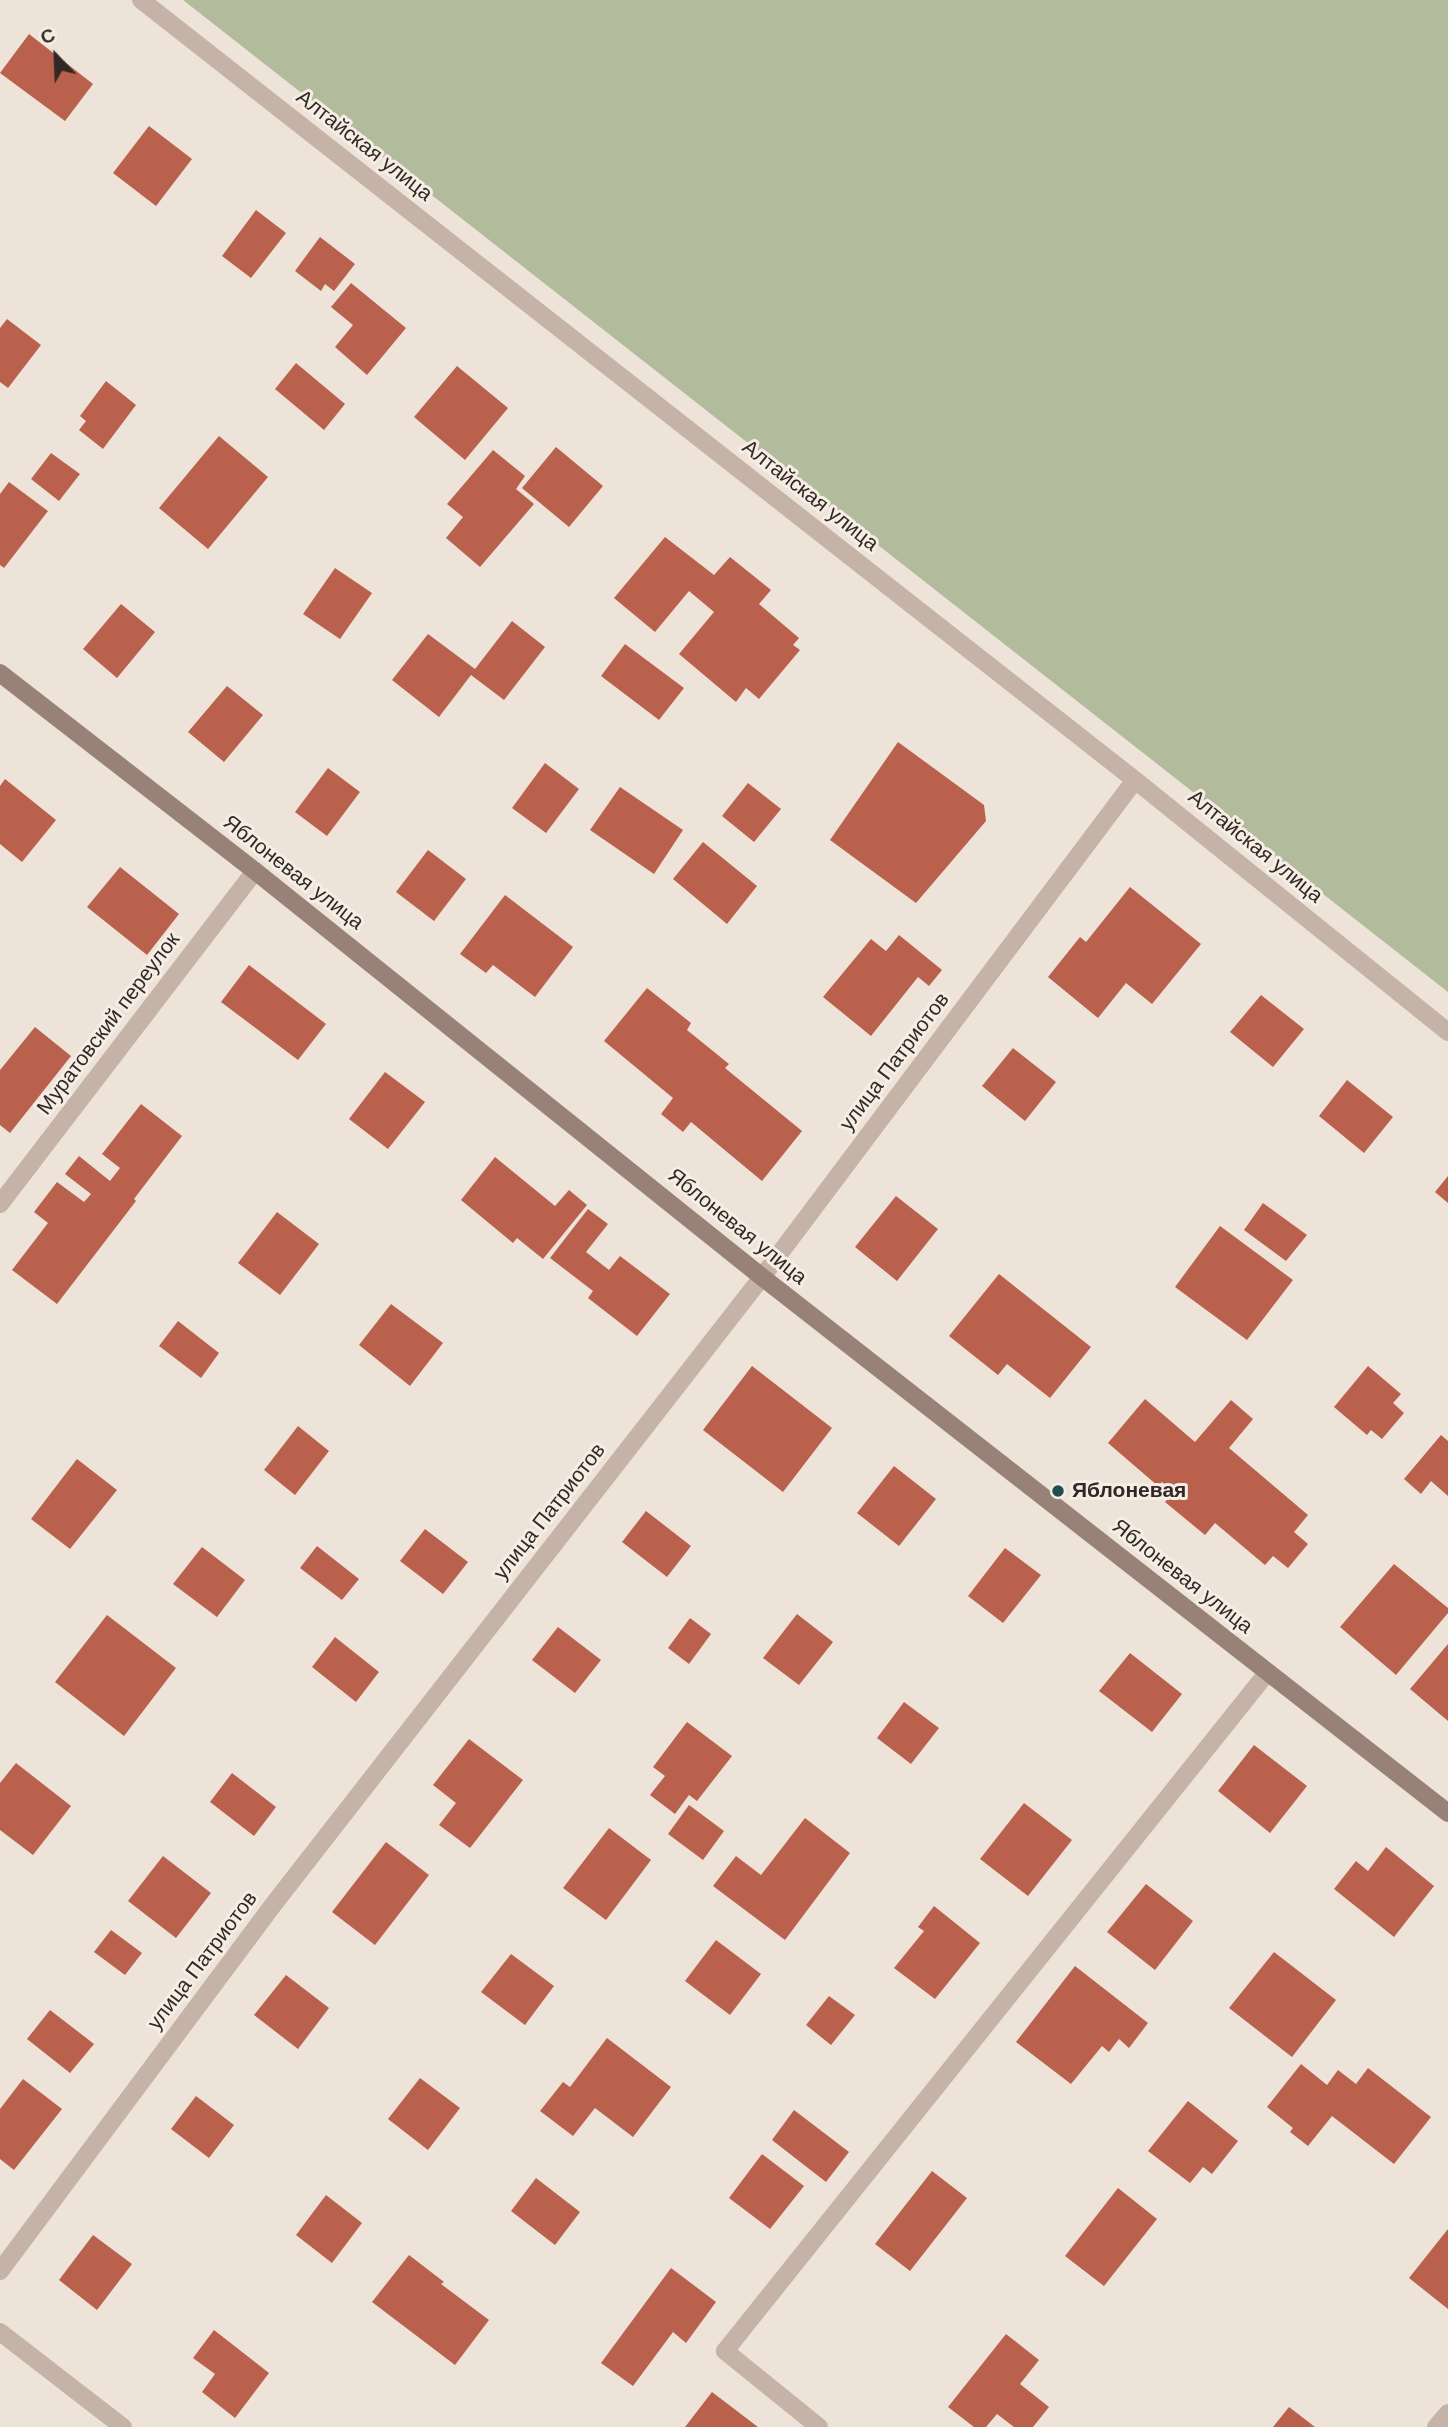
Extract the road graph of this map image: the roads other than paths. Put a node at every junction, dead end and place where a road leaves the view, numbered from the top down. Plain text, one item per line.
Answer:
1 (141, 0) edge
2 (0, 673) edge
3 (1135, 780) junction
4 (255, 871) junction
5 (1448, 1032) edge
6 (0, 1204) edge
7 (762, 1277) junction
8 (1267, 1673) junction
9 (1448, 1813) edge
10 (0, 2271) edge
11 (0, 2332) edge
12 (1448, 2413) edge
13 (123, 2427) edge
14 (819, 2427) edge
15 (1436, 2427) edge

1 - 3 street, Алтайская улица
2 - 4 street, Яблоневая улица
3 - 5 street, Алтайская улица
3 - 7 street, улица Патриотов
4 - 6 street, Муратовский переулок
4 - 7 street, Яблоневая улица
7 - 8 street, Яблоневая улица
7 - 10 street, улица Патриотов
8 - 9 street, Яблоневая улица
8 - 14 street
11 - 13 street
12 - 15 street

